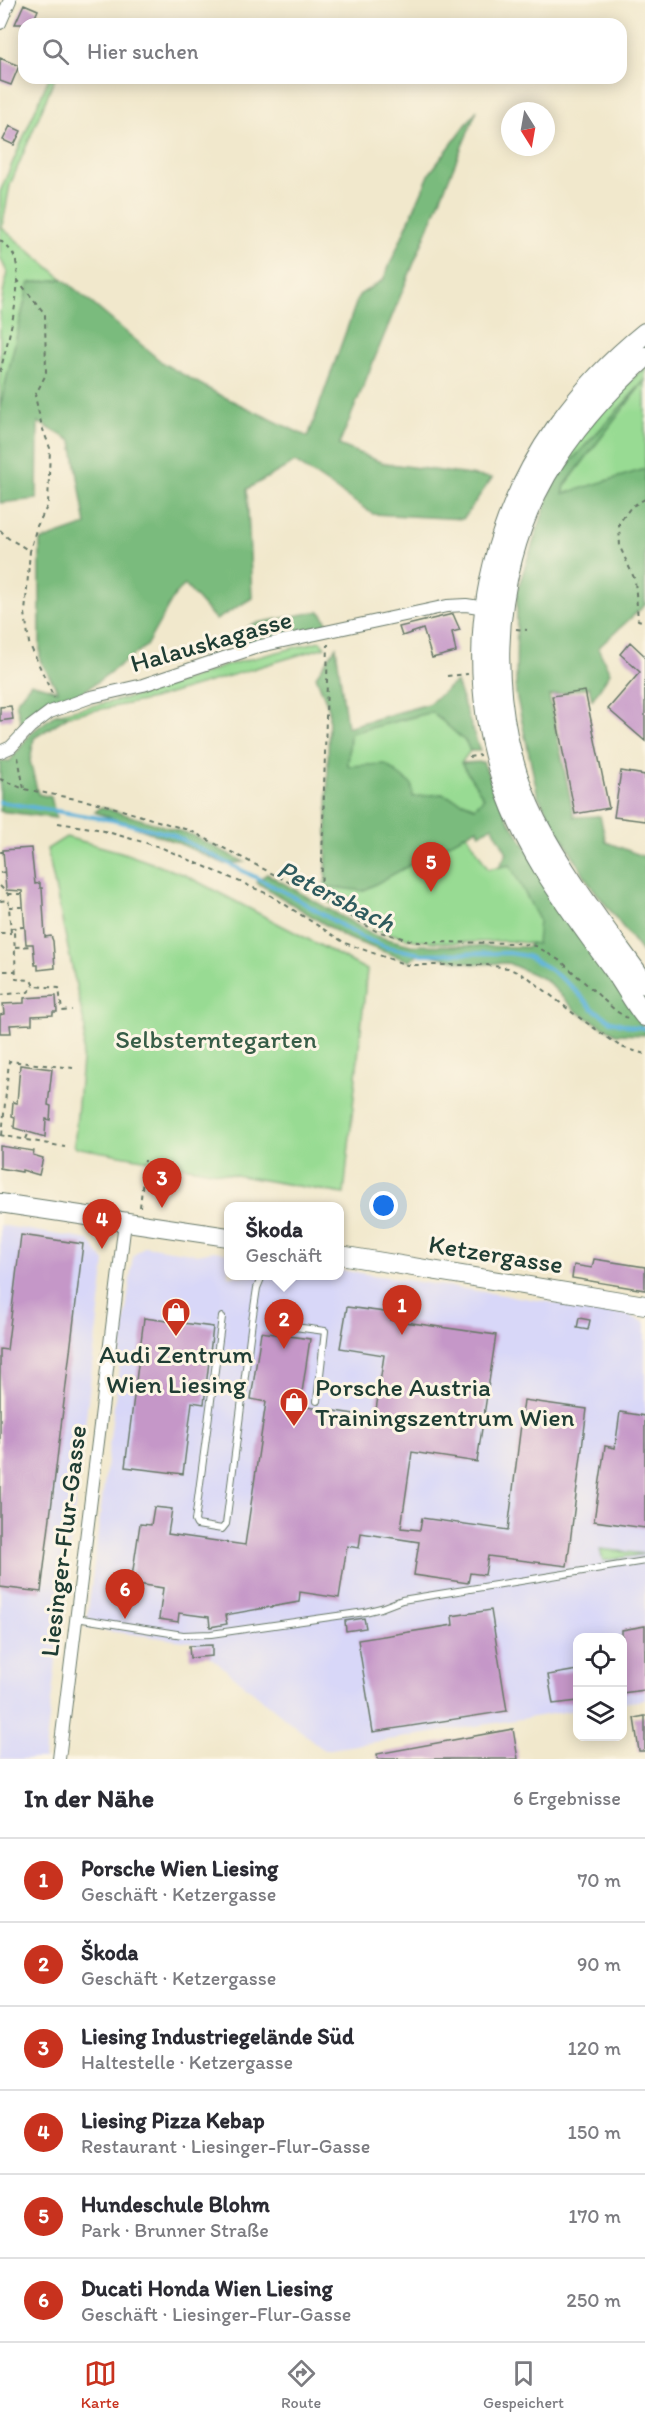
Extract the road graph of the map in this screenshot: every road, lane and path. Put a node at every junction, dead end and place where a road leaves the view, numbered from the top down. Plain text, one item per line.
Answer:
1 (10, 0) edge
2 (0, 23) edge
3 (0, 240) edge
4 (17, 279) junction
5 (645, 333) edge
6 (645, 357) edge
7 (0, 372) edge
8 (645, 499) edge
9 (0, 530) edge
10 (30, 550) junction
11 (486, 608) junction
12 (645, 622) edge
13 (332, 632) junction
14 (483, 672) junction
15 (447, 676) dead end
16 (56, 710) junction
17 (14, 743) junction
18 (0, 752) edge
19 (0, 779) edge
20 (24, 789) junction
21 (58, 823) dead end
22 (5, 872) dead end
23 (0, 873) edge
24 (0, 886) edge
25 (8, 894) junction
26 (22, 894) dead end
27 (321, 899) junction
28 (9, 900) junction
29 (0, 901) edge
30 (9, 907) junction
31 (23, 907) dead end
32 (25, 927) dead end
33 (11, 928) junction
34 (0, 933) edge
35 (11, 933) junction
36 (33, 946) dead end
37 (15, 947) junction
38 (4, 971) dead end
39 (16, 971) junction
40 (645, 984) edge
41 (34, 986) junction
42 (0, 995) edge
43 (72, 1010) dead end
44 (637, 1015) edge
45 (645, 1054) edge
46 (73, 1068) dead end
47 (29, 1132) dead end
48 (1, 1135) edge
49 (26, 1139) junction
50 (65, 1147) dead end
51 (145, 1160) dead end
52 (0, 1203) edge
53 (140, 1207) dead end
54 (125, 1222) junction
55 (224, 1236) edge
56 (344, 1256) edge
57 (260, 1280) edge
58 (645, 1305) edge
59 (222, 1317) dead end
60 (287, 1326) dead end
61 (317, 1401) dead end
62 (645, 1561) edge
63 (76, 1618) junction
64 (59, 1759) edge

1 - 2 street
3 - 4 path
4 - 7 path
4 - 10 path
5 - 11 main road
6 - 40 main road
8 - 12 path
9 - 10 path
10 - 16 path
11 - 13 street, Halauskagasse
11 - 14 main road
13 - 16 street, Halauskagasse
13 - 27 path
14 - 15 path
14 - 44 main road
16 - 17 street, Halauskagasse
17 - 18 street, Halauskagasse
17 - 20 path
19 - 20 path
20 - 27 path
21 - 45 path
22 - 23 path
24 - 25 path
25 - 26 path
25 - 28 path
27 - 44 path
28 - 29 path
28 - 30 path
30 - 31 path
30 - 33 path
32 - 33 path
33 - 35 path
34 - 35 path
35 - 37 path
36 - 37 path
37 - 39 path
38 - 39 path
39 - 41 path
41 - 42 path
41 - 43 path
46 - 48 path
47 - 49 path
48 - 49 path
49 - 50 path
51 - 53 path
52 - 54 main road
54 - 55 main road
54 - 63 street, Liesinger-Flur-Gasse
56 - 58 main road, Ketzergasse
57 - 59 lane
60 - 61 lane
62 - 63 lane
63 - 64 street, Liesinger-Flur-Gasse

